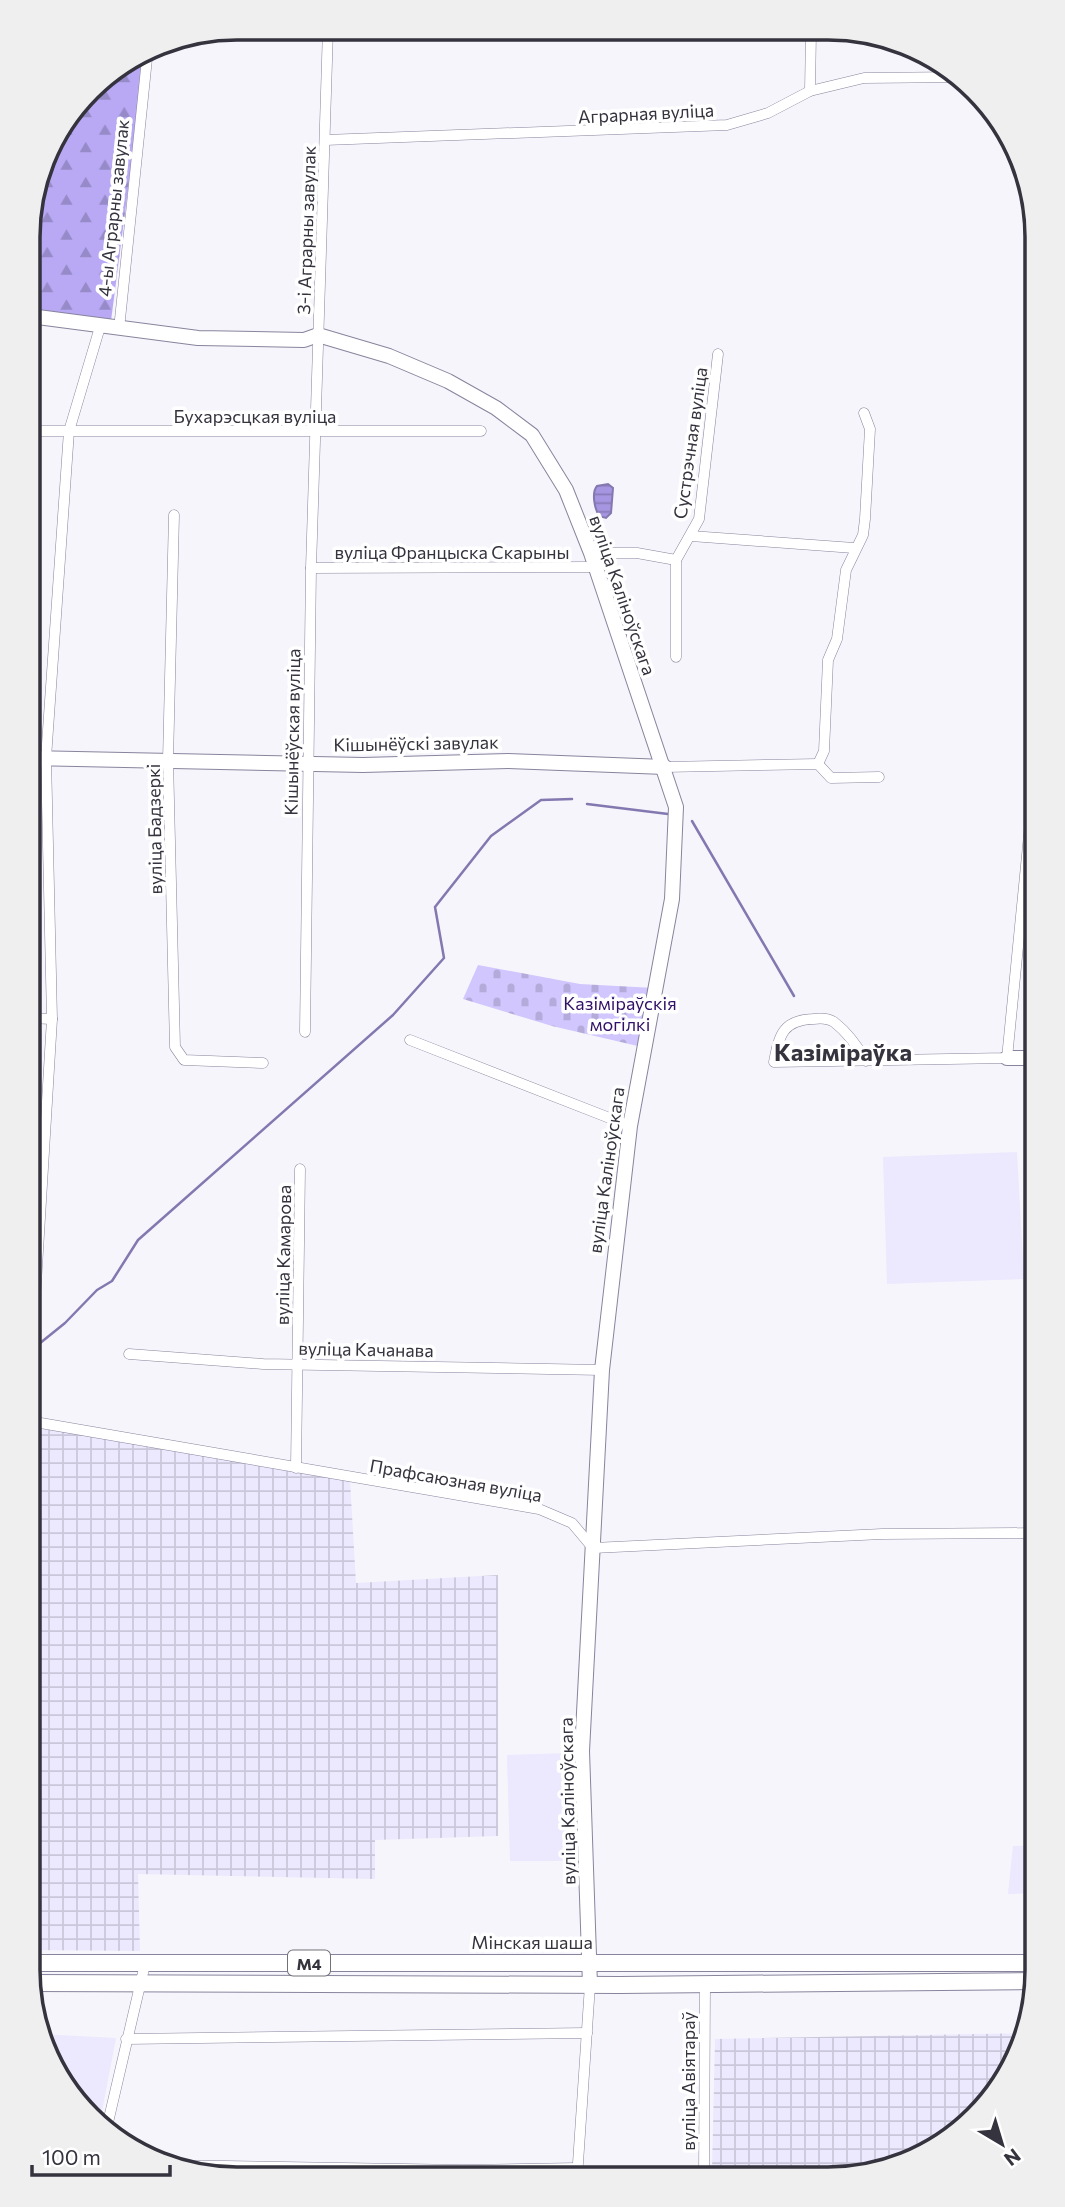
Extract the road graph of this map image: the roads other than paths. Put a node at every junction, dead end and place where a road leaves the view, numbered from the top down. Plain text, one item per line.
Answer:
1 (328, 40) edge
2 (811, 40) edge
3 (147, 63) edge
4 (942, 77) edge
5 (810, 91) junction
6 (325, 140) junction
7 (41, 318) edge
8 (100, 327) junction
9 (119, 329) junction
10 (318, 335) junction
11 (718, 354) dead end
12 (864, 414) dead end
13 (41, 431) edge
14 (69, 431) junction
15 (481, 431) dead end
16 (315, 432) junction
17 (174, 515) dead end
18 (691, 536) junction
19 (854, 548) junction
20 (592, 560) junction
21 (676, 560) junction
22 (311, 568) junction
23 (676, 657) dead end
24 (41, 758) edge
25 (46, 758) junction
26 (168, 761) junction
27 (307, 764) junction
28 (818, 764) junction
29 (664, 767) junction
30 (879, 777) dead end
31 (1025, 879) edge
32 (41, 1019) edge
33 (52, 1019) junction
34 (304, 1032) dead end
35 (410, 1040) dead end
36 (1007, 1058) junction
37 (1025, 1058) edge
38 (866, 1061) junction
39 (263, 1063) dead end
40 (630, 1126) junction
41 (300, 1169) dead end
42 (40, 1210) edge
43 (129, 1354) dead end
44 (297, 1363) junction
45 (602, 1370) junction
46 (40, 1423) edge
47 (296, 1468) junction
48 (1024, 1532) edge
49 (593, 1548) junction
50 (590, 1961) junction
51 (40, 1963) edge
52 (1024, 1963) edge
53 (145, 1964) junction
54 (1024, 1980) edge
55 (41, 1983) edge
56 (705, 1983) junction
57 (140, 1985) junction
58 (590, 1985) junction
59 (587, 2033) junction
60 (125, 2039) junction
61 (109, 2119) edge
62 (224, 2166) edge
63 (283, 2167) edge
64 (577, 2167) edge
65 (704, 2167) edge

1 - 6 street, 3-і Аграрны завулак
2 - 5 street
3 - 9 street, 4-ы Аграрны завулак
4 - 5 street, Аграрная вуліца
5 - 6 street, Аграрная вуліца
6 - 10 street, 3-і Аграрны завулак
7 - 8 main road
8 - 9 main road
8 - 14 street
9 - 10 main road
10 - 16 street, 3-і Аграрны завулак
10 - 20 main road, вуліца Каліноўскага
11 - 18 street, Сустрэчная вуліца
12 - 19 street
13 - 14 street, Бухарэсцкая вуліца
14 - 16 street, Бухарэсцкая вуліца
14 - 25 street
15 - 16 street, Бухарэсцкая вуліца
16 - 22 street, Кішынёўская вуліца
17 - 26 street, вуліца Бадзеркі
18 - 19 street
18 - 21 street, Сустрэчная вуліца
19 - 28 street
20 - 21 street, вуліца Францыска Скарыны
20 - 22 street, вуліца Францыска Скарыны
20 - 29 main road, вуліца Каліноўскага
21 - 23 street
22 - 27 street, Кішынёўская вуліца
24 - 25 main road, Кішынёўскі завулак
25 - 26 main road, Кішынёўскі завулак
25 - 33 street
26 - 27 main road, Кішынёўскі завулак
26 - 39 street, вуліца Бадзеркі
27 - 29 main road, Кішынёўскі завулак
27 - 34 street, Кішынёўская вуліца
28 - 29 street
28 - 30 street
29 - 40 main road, вуліца Каліноўскага
31 - 36 street
32 - 33 street
33 - 42 street
35 - 40 street
36 - 37 main road
36 - 38 street
38 - 38 street
40 - 45 main road, вуліца Каліноўскага
41 - 44 street, вуліца Камарова
43 - 44 street, вуліца Качанава
44 - 45 street, вуліца Качанава
44 - 47 street, вуліца Камарова
45 - 49 main road, вуліца Каліноўскага
46 - 47 street, Прафсаюзная вуліца
47 - 49 street, Прафсаюзная вуліца
48 - 49 street
49 - 50 main road, вуліца Каліноўскага
50 - 52 main road, Мінская шаша / М4
50 - 53 main road, Мінская шаша / М4
50 - 58 main road, вуліца Каліноўскага
51 - 53 main road, Мінская шаша / М4
53 - 57 street
54 - 56 main road, М4
55 - 57 main road, М4
56 - 58 main road, М4
56 - 65 street, вуліца Авіятараў
57 - 58 main road, М4
57 - 60 street
58 - 59 street, вуліца Каліноўскага
59 - 60 street
59 - 64 street, вуліца Каліноўскага
60 - 61 street
62 - 63 street

